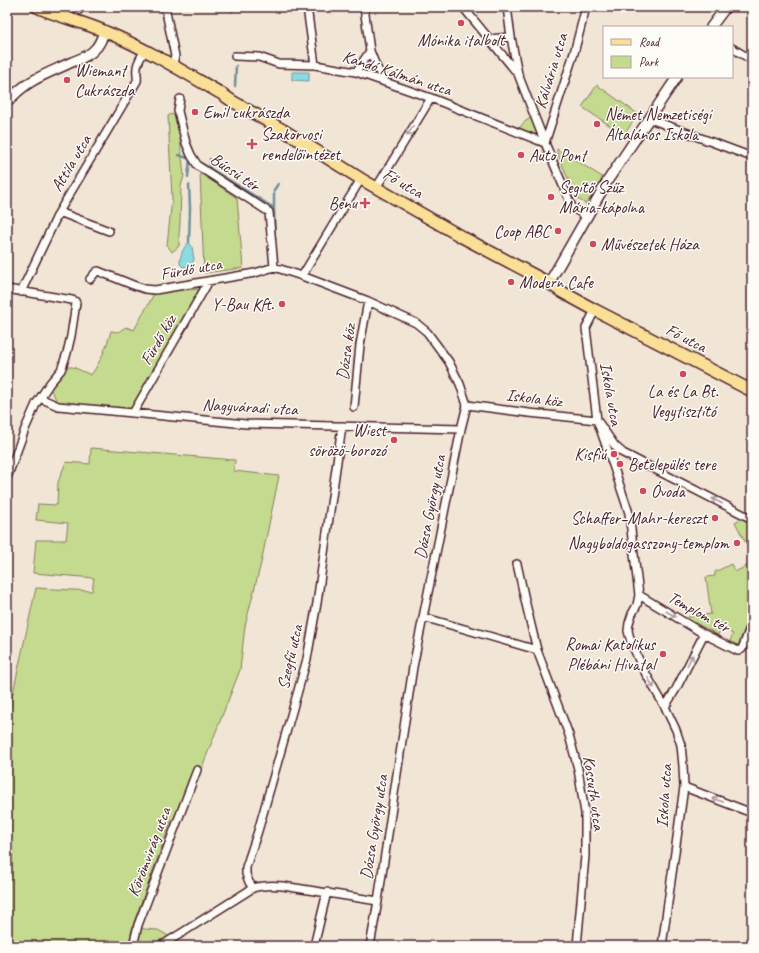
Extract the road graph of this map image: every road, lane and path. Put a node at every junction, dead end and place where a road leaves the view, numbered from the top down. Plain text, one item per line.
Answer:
1 (37, 7) edge
2 (165, 7) edge
3 (307, 7) edge
4 (364, 7) edge
5 (463, 7) edge
6 (507, 7) edge
7 (586, 7) edge
8 (726, 7) edge
9 (52, 10) edge
10 (712, 26) edge
11 (104, 30) junction
12 (511, 37) junction
13 (489, 39) junction
14 (733, 49) edge
15 (145, 50) junction
16 (370, 51) junction
17 (234, 56) dead end
18 (752, 60) edge
19 (315, 65) junction
20 (172, 66) junction
21 (356, 72) junction
22 (518, 74) junction
23 (676, 78) edge
24 (384, 81) junction
25 (431, 98) junction
26 (180, 99) dead end
27 (7, 103) edge
28 (650, 119) junction
29 (545, 143) junction
30 (752, 158) edge
31 (361, 179) junction
32 (376, 188) junction
33 (59, 212) junction
34 (586, 219) junction
35 (110, 231) dead end
36 (274, 267) junction
37 (302, 276) junction
38 (90, 279) dead end
39 (209, 281) junction
40 (549, 283) junction
41 (7, 289) edge
42 (21, 292) junction
43 (368, 302) junction
44 (595, 310) junction
45 (752, 391) edge
46 (40, 398) junction
47 (467, 405) junction
48 (354, 407) dead end
49 (133, 414) junction
50 (597, 420) junction
51 (342, 426) junction
52 (461, 429) junction
53 (7, 478) edge
54 (752, 519) edge
55 (517, 564) dead end
56 (639, 595) junction
57 (423, 617) junction
58 (752, 623) edge
59 (704, 634) junction
60 (537, 650) junction
61 (665, 707) junction
62 (197, 770) dead end
63 (684, 787) junction
64 (752, 813) edge
65 (253, 888) junction
66 (327, 892) junction
67 (378, 901) junction
68 (133, 946) edge
69 (161, 946) edge
70 (314, 946) edge
71 (370, 946) edge
72 (577, 946) edge
73 (662, 946) edge

1 - 9 main road, Fő utca
2 - 20 street
3 - 19 street
4 - 16 street
5 - 13 street
6 - 12 street
7 - 29 street, Kálvária utca
8 - 10 street
9 - 11 main road, Fő utca
11 - 15 main road, Fő utca
11 - 27 street
12 - 13 street
12 - 22 street
13 - 22 street
14 - 18 street
15 - 20 main road, Fő utca
15 - 33 street, Attila utca
16 - 21 street
16 - 24 street
17 - 19 street, Kandó Kálmán utca
19 - 21 street, Kandó Kálmán utca
20 - 31 main road, Fő utca
21 - 24 street, Kandó Kálmán utca
22 - 29 street
23 - 28 street
24 - 25 street, Kandó Kálmán utca
25 - 29 street, Kandó Kálmán utca
25 -> 32 street
26 - 36 street, Búcsú tér
28 - 30 street
28 - 34 street
29 - 34 street
31 - 32 main road, Fő utca
31 - 37 street
32 - 40 main road, Fő utca
33 - 35 street
33 - 42 street, Attila utca
34 - 40 street
36 - 37 street
36 - 39 street, Fürdő utca
37 - 43 street
38 - 39 street, Fürdő utca
39 - 49 street, Fürdő köz
40 - 44 main road, Fő utca
41 - 42 street
42 - 46 street
43 - 47 street
43 - 48 street, Dózsa köz
44 - 45 main road, Fő utca
44 - 50 street, Iskola utca
46 - 49 street, Nagyváradi utca
46 - 53 street
47 - 50 street, Iskola köz
47 - 52 street, Dózsa György utca
49 - 51 street, Nagyváradi utca
54 -> 50 street
50 - 56 street, Iskola utca
51 - 52 street, Nagyváradi utca
51 - 65 street, Szegfű utca
52 - 57 street, Dózsa György utca
55 - 60 street, Kossuth utca
56 -> 59 street, Templom tér
56 -> 61 street, Iskola utca
57 - 60 street
57 - 67 street, Dózsa György utca
58 - 59 street, Templom tér
61 -> 59 street
60 - 72 street, Kossuth utca
61 - 63 street, Iskola utca
62 - 68 street, Körömvirág utca
64 -> 63 street
63 - 73 street, Iskola utca
65 - 66 street
65 - 69 street
66 - 67 street
66 - 70 street
67 - 71 street, Dózsa György utca

